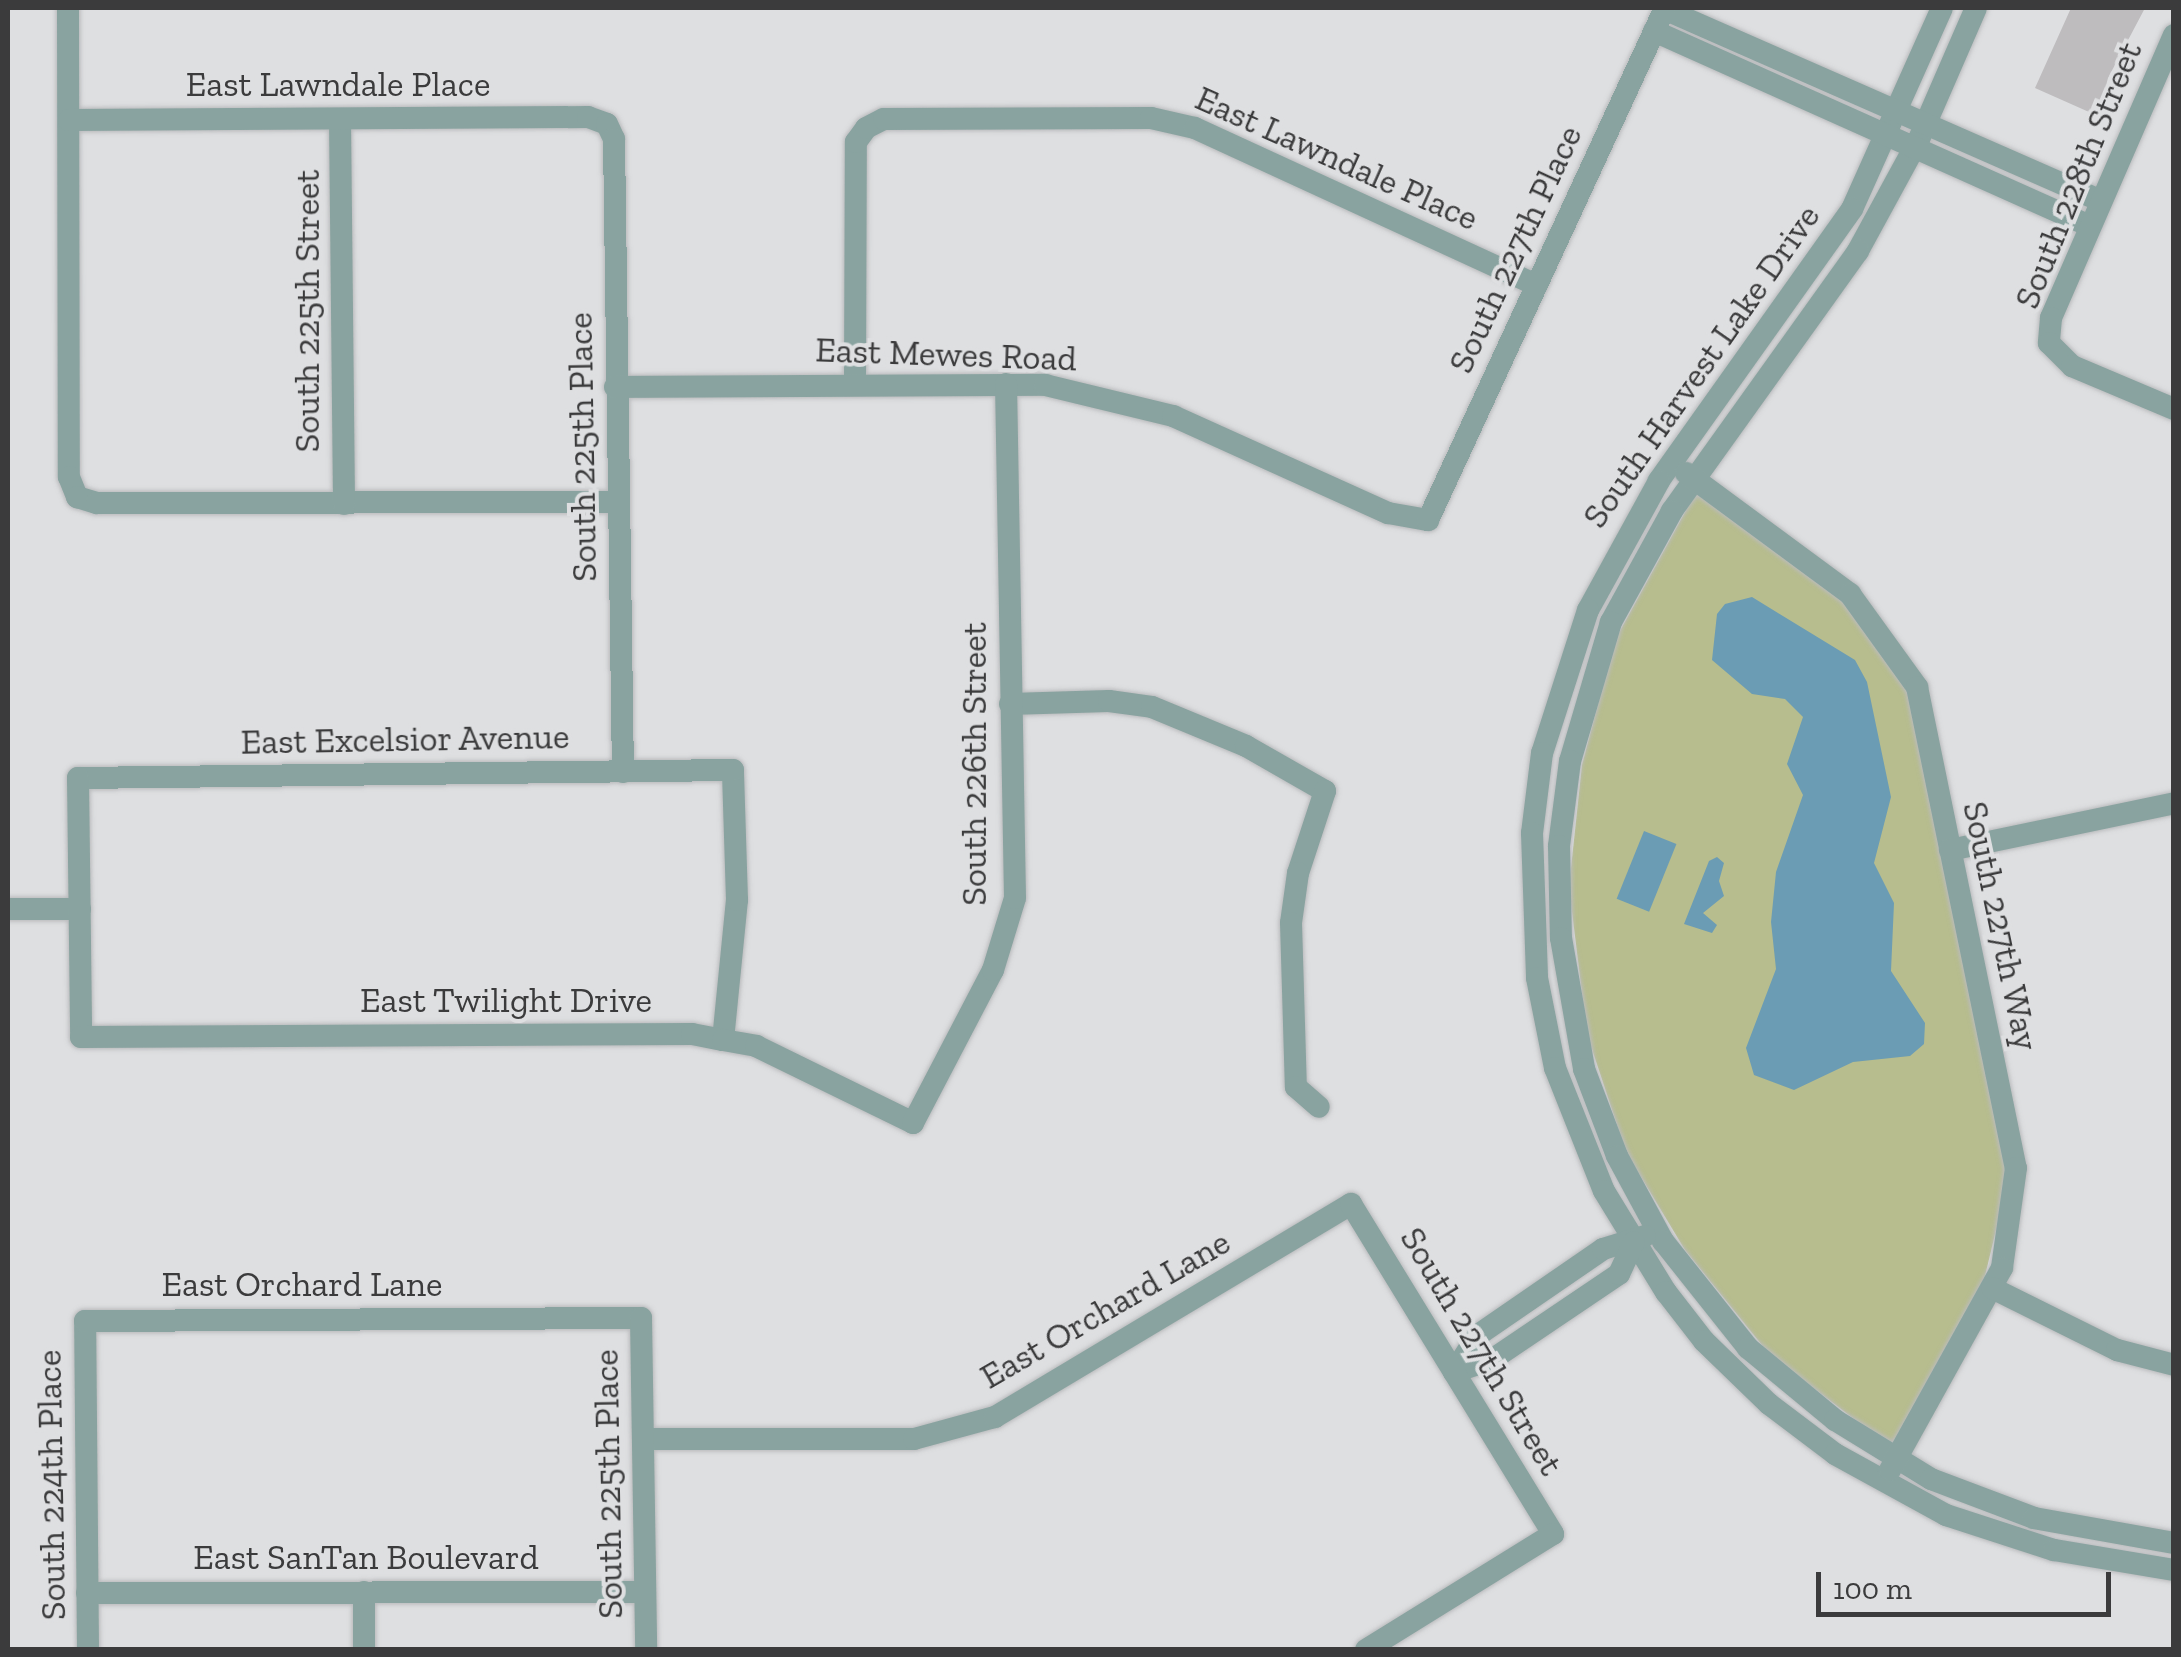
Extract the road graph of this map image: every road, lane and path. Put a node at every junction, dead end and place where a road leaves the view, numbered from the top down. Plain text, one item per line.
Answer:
1 (68, 8) edge
2 (1942, 8) edge
3 (1976, 8) edge
4 (1661, 16) edge
5 (2174, 34) edge
6 (1899, 112) junction
7 (340, 118) junction
8 (68, 120) junction
9 (607, 124) joint
10 (1926, 124) junction
11 (1887, 138) junction
12 (1913, 149) junction
13 (2100, 200) junction
14 (2088, 226) junction
15 (1537, 284) junction
16 (855, 384) junction
17 (1006, 384) junction
18 (616, 387) junction
19 (2174, 409) edge
20 (1672, 463) junction
21 (1695, 480) junction
22 (617, 502) junction
23 (344, 504) junction
24 (1428, 520) joint
25 (1010, 704) junction
26 (623, 772) junction
27 (2174, 803) edge
28 (1950, 850) junction
29 (80, 908) junction
30 (8, 909) edge
31 (723, 1040) junction
32 (1319, 1108) dead end
33 (913, 1123) joint
34 (1351, 1204) joint
35 (1656, 1230) junction
36 (1634, 1242) junction
37 (1992, 1288) junction
38 (1536, 1295) junction
39 (640, 1318) joint
40 (1553, 1320) junction
41 (84, 1321) joint
42 (2174, 1365) edge
43 (1454, 1372) junction
44 (643, 1440) junction
45 (1895, 1460) junction
46 (1883, 1482) junction
47 (2174, 1543) edge
48 (2174, 1570) edge
49 (364, 1592) junction
50 (645, 1592) junction
51 (87, 1593) junction
52 (88, 1650) edge
53 (364, 1650) edge
54 (646, 1650) edge
55 (1366, 1650) edge

1 - 8 street
2 - 6 street, South Harvest Lake Drive
3 - 10 street, South Harvest Lake Drive
4 - 6 street
4 - 11 street
4 - 15 street, South 227th Place
5 - 13 street, South 228th Street
6 - 10 street
6 - 11 street, South Harvest Lake Drive
7 - 8 street, East Lawndale Place
7 - 9 street, East Lawndale Place
7 - 23 street, South 225th Street
8 - 23 street
9 - 18 street, South 225th Place
10 - 12 street, South Harvest Lake Drive
10 - 13 street
11 - 12 street
11 - 20 street, South Harvest Lake Drive
12 - 14 street
12 - 21 street, South Harvest Lake Drive
13 - 14 street, South 228th Street
14 - 19 street, South 228th Street
15 - 16 street, East Lawndale Place
15 - 24 street, South 227th Place
16 - 17 street, East Mewes Road
16 - 18 street, East Mewes Road
17 - 24 street, East Mewes Road
17 - 25 street, South 226th Street
18 - 22 street, South 225th Place
20 - 21 street, South 227th Way
20 - 36 street, South Harvest Lake Drive
21 - 28 street, South 227th Way
21 - 35 street, South Harvest Lake Drive
22 - 23 street
22 - 26 street, South 225th Place
25 - 32 street
25 - 33 street, South 226th Street
26 - 29 street, East Excelsior Avenue
26 - 31 street, East Excelsior Avenue
27 - 28 street
28 - 37 street, South 227th Way
29 - 30 street
29 - 31 street, East Twilight Drive
31 - 33 street, East Twilight Drive
34 - 43 street, South 227th Street
34 - 44 street, East Orchard Lane
35 - 36 street
35 - 45 street, South Harvest Lake Drive
36 - 38 street
36 - 40 street
36 - 46 street, South Harvest Lake Drive
37 - 42 street
37 - 45 street, South 227th Way
38 - 40 street
38 - 43 street
39 - 41 street, East Orchard Lane
39 - 44 street, South 225th Place
40 - 43 street
41 - 51 street, South 224th Place
43 - 55 street, South 227th Street
44 - 50 street, South 225th Place
45 - 46 street, South 227th Way
45 - 47 street, South Harvest Lake Drive
46 - 48 street, South Harvest Lake Drive
49 - 50 street, East SanTan Boulevard
49 - 51 street, East SanTan Boulevard
49 - 53 street
50 - 54 street, South 225th Place
51 - 52 street, South 224th Place

